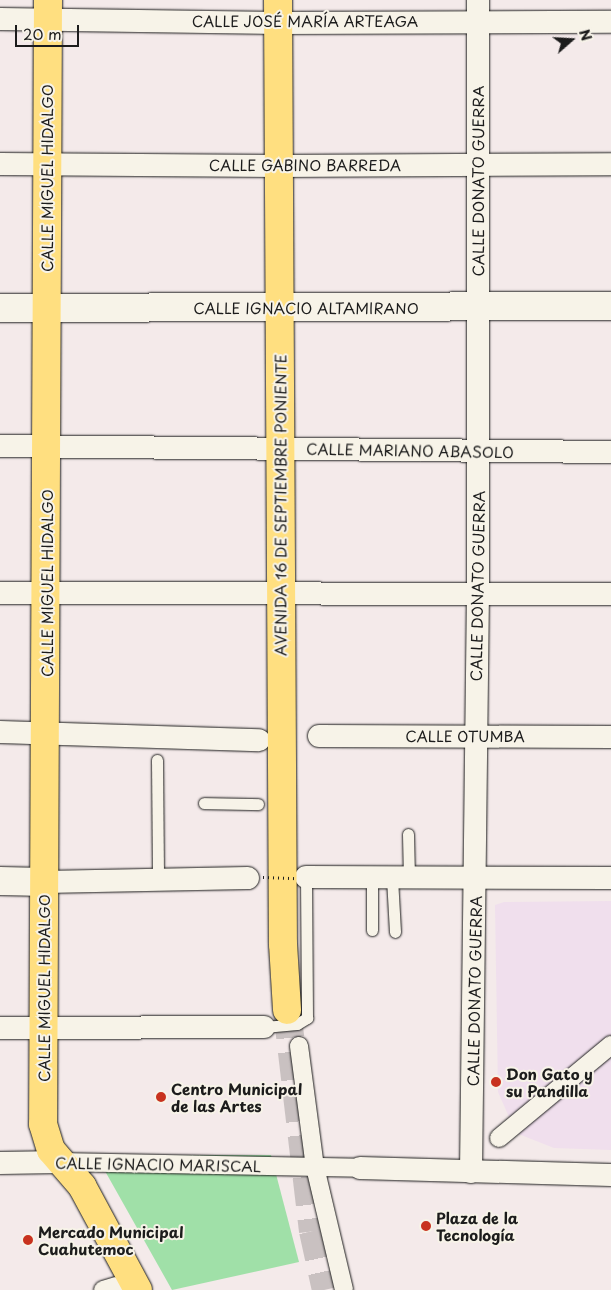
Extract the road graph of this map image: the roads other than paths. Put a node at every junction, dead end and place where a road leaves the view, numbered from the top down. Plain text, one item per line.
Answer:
1 (48, 9) edge
2 (278, 11) edge
3 (478, 11) edge
4 (0, 19) edge
5 (611, 22) edge
6 (0, 164) edge
7 (47, 164) junction
8 (477, 164) junction
9 (611, 164) edge
10 (278, 166) junction
11 (611, 306) edge
12 (0, 308) edge
13 (478, 308) junction
14 (47, 309) junction
15 (278, 309) junction
16 (0, 446) edge
17 (48, 447) junction
18 (281, 449) junction
19 (479, 451) junction
20 (611, 452) edge
21 (478, 592) junction
22 (0, 593) edge
23 (47, 593) junction
24 (280, 594) junction
25 (611, 594) edge
26 (0, 732) edge
27 (46, 732) junction
28 (475, 735) junction
29 (319, 736) dead end
30 (611, 737) edge
31 (259, 740) dead end
32 (157, 760) dead end
33 (204, 803) dead end
34 (258, 804) dead end
35 (408, 834) dead end
36 (256, 877) road end
37 (302, 878) joint
38 (391, 878) junction
39 (475, 878) junction
40 (611, 878) edge
41 (158, 880) junction
42 (0, 881) edge
43 (45, 882) junction
44 (372, 930) dead end
45 (395, 932) dead end
46 (287, 1010) tunnel mouth
47 (264, 1027) joint
48 (0, 1028) edge
49 (43, 1029) junction
50 (611, 1045) edge
51 (299, 1046) dead end
52 (499, 1138) dead end
53 (59, 1162) junction
54 (0, 1163) edge
55 (315, 1167) junction
56 (360, 1168) joint
57 (471, 1172) junction
58 (611, 1175) edge
59 (119, 1289) edge
60 (344, 1290) edge

1 - 2 street, CALLE JOSÉ MARÍA ARTEAGA
1 - 4 street, CALLE JOSÉ MARÍA ARTEAGA
1 - 7 main road, CALLE MIGUEL HIDALGO
2 - 3 street, CALLE JOSÉ MARÍA ARTEAGA
2 - 10 main road, AVENIDA 16 DE SEPTIEMBRE PONIENTE
3 - 5 street, CALLE JOSÉ MARÍA ARTEAGA
3 - 8 street, CALLE DONATO GUERRA
6 - 7 street, CALLE GABINO BARREDA
7 - 10 street, CALLE GABINO BARREDA
7 - 14 main road, CALLE MIGUEL HIDALGO
8 - 9 street, CALLE GABINO BARREDA
8 - 10 street, CALLE GABINO BARREDA
8 - 13 street, CALLE DONATO GUERRA
10 - 15 main road, AVENIDA 16 DE SEPTIEMBRE PONIENTE
11 - 13 street, CALLE IGNACIO ALTAMIRANO
12 - 14 street, CALLE IGNACIO ALTAMIRANO
13 - 15 street, CALLE IGNACIO ALTAMIRANO
13 - 19 street, CALLE DONATO GUERRA
14 - 15 street, CALLE IGNACIO ALTAMIRANO
14 - 17 main road, CALLE MIGUEL HIDALGO
15 - 18 main road, AVENIDA 16 DE SEPTIEMBRE PONIENTE
16 - 17 street, CALLE MARIANO ABASOLO
17 - 18 street, CALLE MARIANO ABASOLO
17 - 23 main road, CALLE MIGUEL HIDALGO
18 - 19 street, CALLE MARIANO ABASOLO
18 - 24 main road, AVENIDA 16 DE SEPTIEMBRE PONIENTE
19 - 20 street, CALLE MARIANO ABASOLO
19 - 21 street, CALLE DONATO GUERRA
21 - 24 street
21 - 25 street
21 - 28 street, CALLE DONATO GUERRA
22 - 23 street
23 - 24 street
23 - 27 main road, CALLE MIGUEL HIDALGO
24 - 46 main road, AVENIDA 16 DE SEPTIEMBRE PONIENTE
26 - 27 street
27 - 31 street
27 - 43 main road, CALLE MIGUEL HIDALGO
28 - 29 street, CALLE OTUMBA
28 - 30 street, CALLE OTUMBA
28 - 39 street, CALLE DONATO GUERRA
32 - 41 lane
33 - 34 lane
35 - 38 lane
36 - 41 street
37 - 38 street
37 - 47 lane
38 - 39 street
38 - 44 lane
38 - 45 lane
39 - 40 street
39 - 57 street, CALLE DONATO GUERRA
41 - 43 street
42 - 43 street
43 - 49 main road, CALLE MIGUEL HIDALGO
47 - 49 street
48 - 49 street
49 - 53 main road, CALLE MIGUEL HIDALGO
50 - 52 street
51 - 55 street
53 - 54 street, CALLE IGNACIO MARISCAL
53 - 55 street, CALLE IGNACIO MARISCAL
53 - 59 main road, CALLE MIGUEL HIDALGO
55 - 56 street, CALLE IGNACIO MARISCAL
55 - 60 street
56 - 57 street
57 - 58 street

